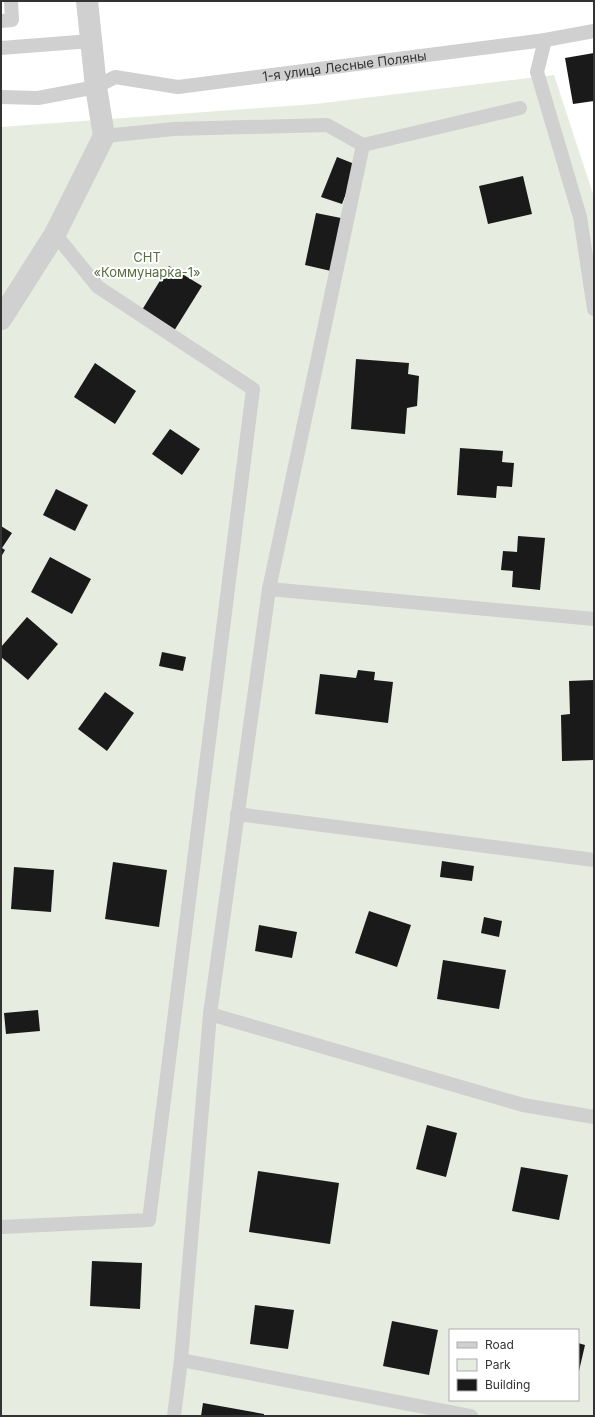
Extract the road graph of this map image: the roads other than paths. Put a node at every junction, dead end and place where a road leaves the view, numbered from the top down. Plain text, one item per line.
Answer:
1 (10, 1) edge
2 (86, 1) edge
3 (1, 21) edge
4 (594, 31) edge
5 (545, 40) junction
6 (91, 41) junction
7 (1, 48) edge
8 (96, 87) junction
9 (1, 97) edge
10 (520, 108) dead end
11 (104, 136) junction
12 (363, 145) junction
13 (55, 234) junction
14 (594, 309) edge
15 (1, 319) edge
16 (269, 589) junction
17 (594, 615) edge
18 (594, 619) edge
19 (237, 814) junction
20 (594, 860) edge
21 (210, 1014) junction
22 (594, 1117) edge
23 (1, 1227) edge
24 (181, 1360) junction
25 (174, 1416) edge
26 (471, 1416) edge

1 - 3 lane
2 - 6 street
4 - 5 lane, 1-я улица Лесные Поляны
5 - 8 lane, 1-я улица Лесные Поляны
5 - 14 lane
6 - 7 lane
6 - 8 street
8 - 9 lane, 1-я улица Лесные Поляны
8 - 11 street
10 - 12 lane
11 - 12 lane
11 - 13 street
12 - 16 lane
13 - 15 street
13 - 23 lane
16 - 18 lane
16 - 19 lane
17 - 18 lane
19 - 20 lane
19 - 21 lane
21 - 22 lane
21 - 24 lane
24 - 25 lane
24 - 26 lane

